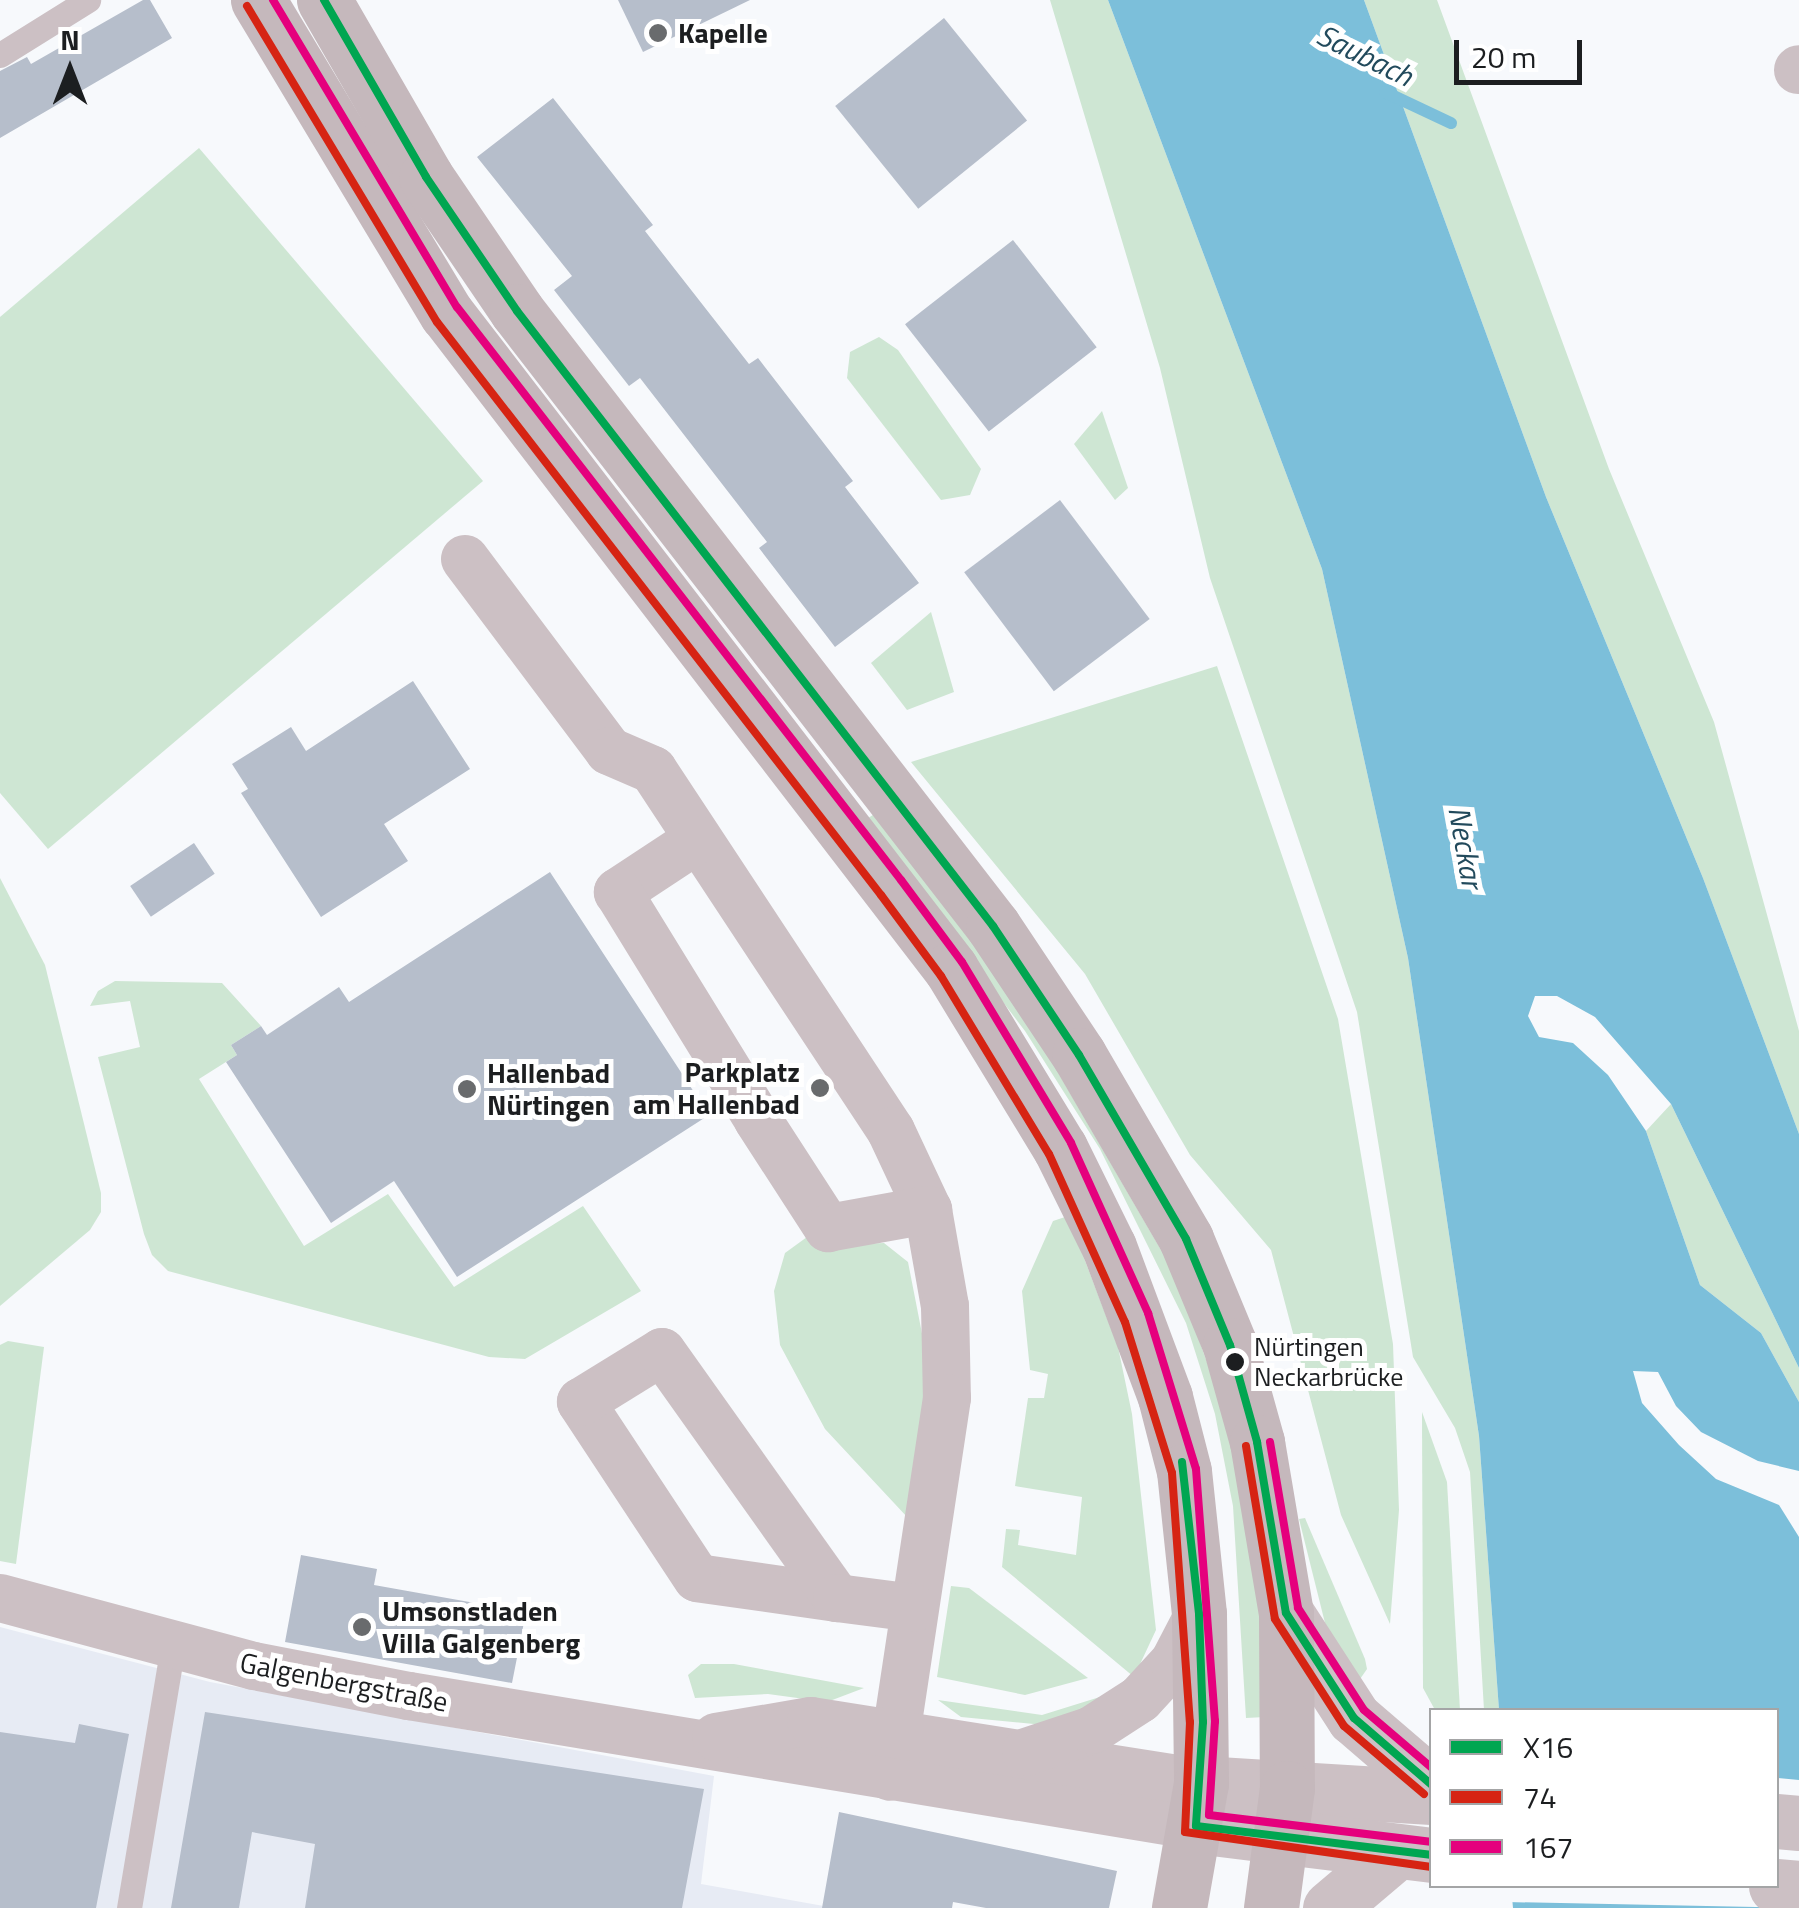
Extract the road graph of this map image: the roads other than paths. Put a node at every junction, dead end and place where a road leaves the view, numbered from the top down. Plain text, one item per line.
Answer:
1 (88, 0) edge
2 (258, 0) edge
3 (324, 0) edge
4 (0, 56) edge
5 (465, 558) dead end
6 (696, 840) junction
7 (928, 1210) junction
8 (0, 1598) edge
9 (836, 1598) junction
10 (914, 1608) junction
11 (1286, 1613) junction
12 (1199, 1614) junction
13 (173, 1644) junction
14 (1020, 1754) junction
15 (894, 1755) junction
16 (1429, 1781) edge
17 (1429, 1796) edge
18 (1198, 1804) junction
19 (1284, 1813) junction
20 (1414, 1853) edge
21 (129, 1908) edge
22 (1178, 1908) edge
23 (1271, 1908) edge
24 (1330, 1908) edge

1 - 4 lane
2 - 12 main road
3 - 11 main road
5 - 6 street
6 - 7 street
6 - 7 street
7 - 10 street
8 - 13 street, Galgenbergstraße
9 - 9 street
9 - 10 street
10 - 15 street
11 - 16 street
11 - 19 main road
12 - 14 street, Galgenbergstraße
12 - 18 main road
13 - 15 street, Galgenbergstraße
13 - 21 lane
14 - 15 street, Galgenbergstraße
14 - 18 street, Galgenbergstraße
15 - 18 street, Galgenbergstraße
17 - 19 street
18 - 19 street
18 - 22 main road
19 - 20 street
19 - 23 main road
20 - 24 street

